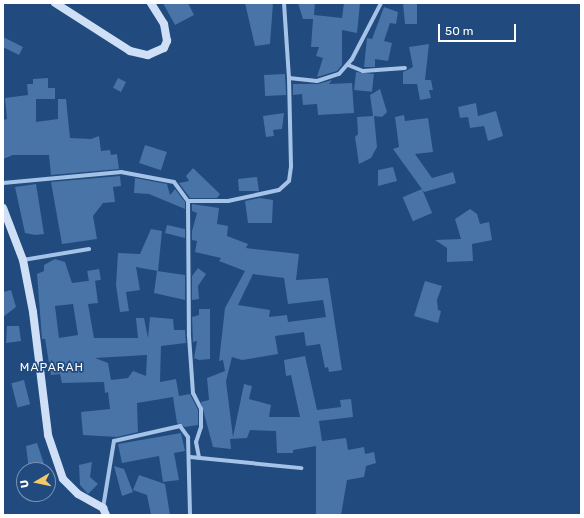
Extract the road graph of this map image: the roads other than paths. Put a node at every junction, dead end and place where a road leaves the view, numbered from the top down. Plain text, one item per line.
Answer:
1 (55, 3) edge
2 (151, 3) edge
3 (284, 3) edge
4 (382, 3) edge
5 (348, 65) junction
6 (405, 68) dead end
7 (289, 78) junction
8 (3, 183) edge
9 (188, 202) junction
10 (3, 208) edge
11 (89, 249) dead end
12 (23, 260) junction
13 (190, 457) junction
14 (199, 458) junction
15 (300, 468) dead end
16 (105, 512) edge
17 (190, 515) edge

1 - 2 street
3 - 7 street
4 - 5 street
5 - 6 street
5 - 7 street
7 - 9 street
8 - 9 street
9 - 14 street
10 - 12 street
11 - 12 street
12 - 16 street
13 - 14 street
13 - 16 street
13 - 17 street
14 - 15 street

